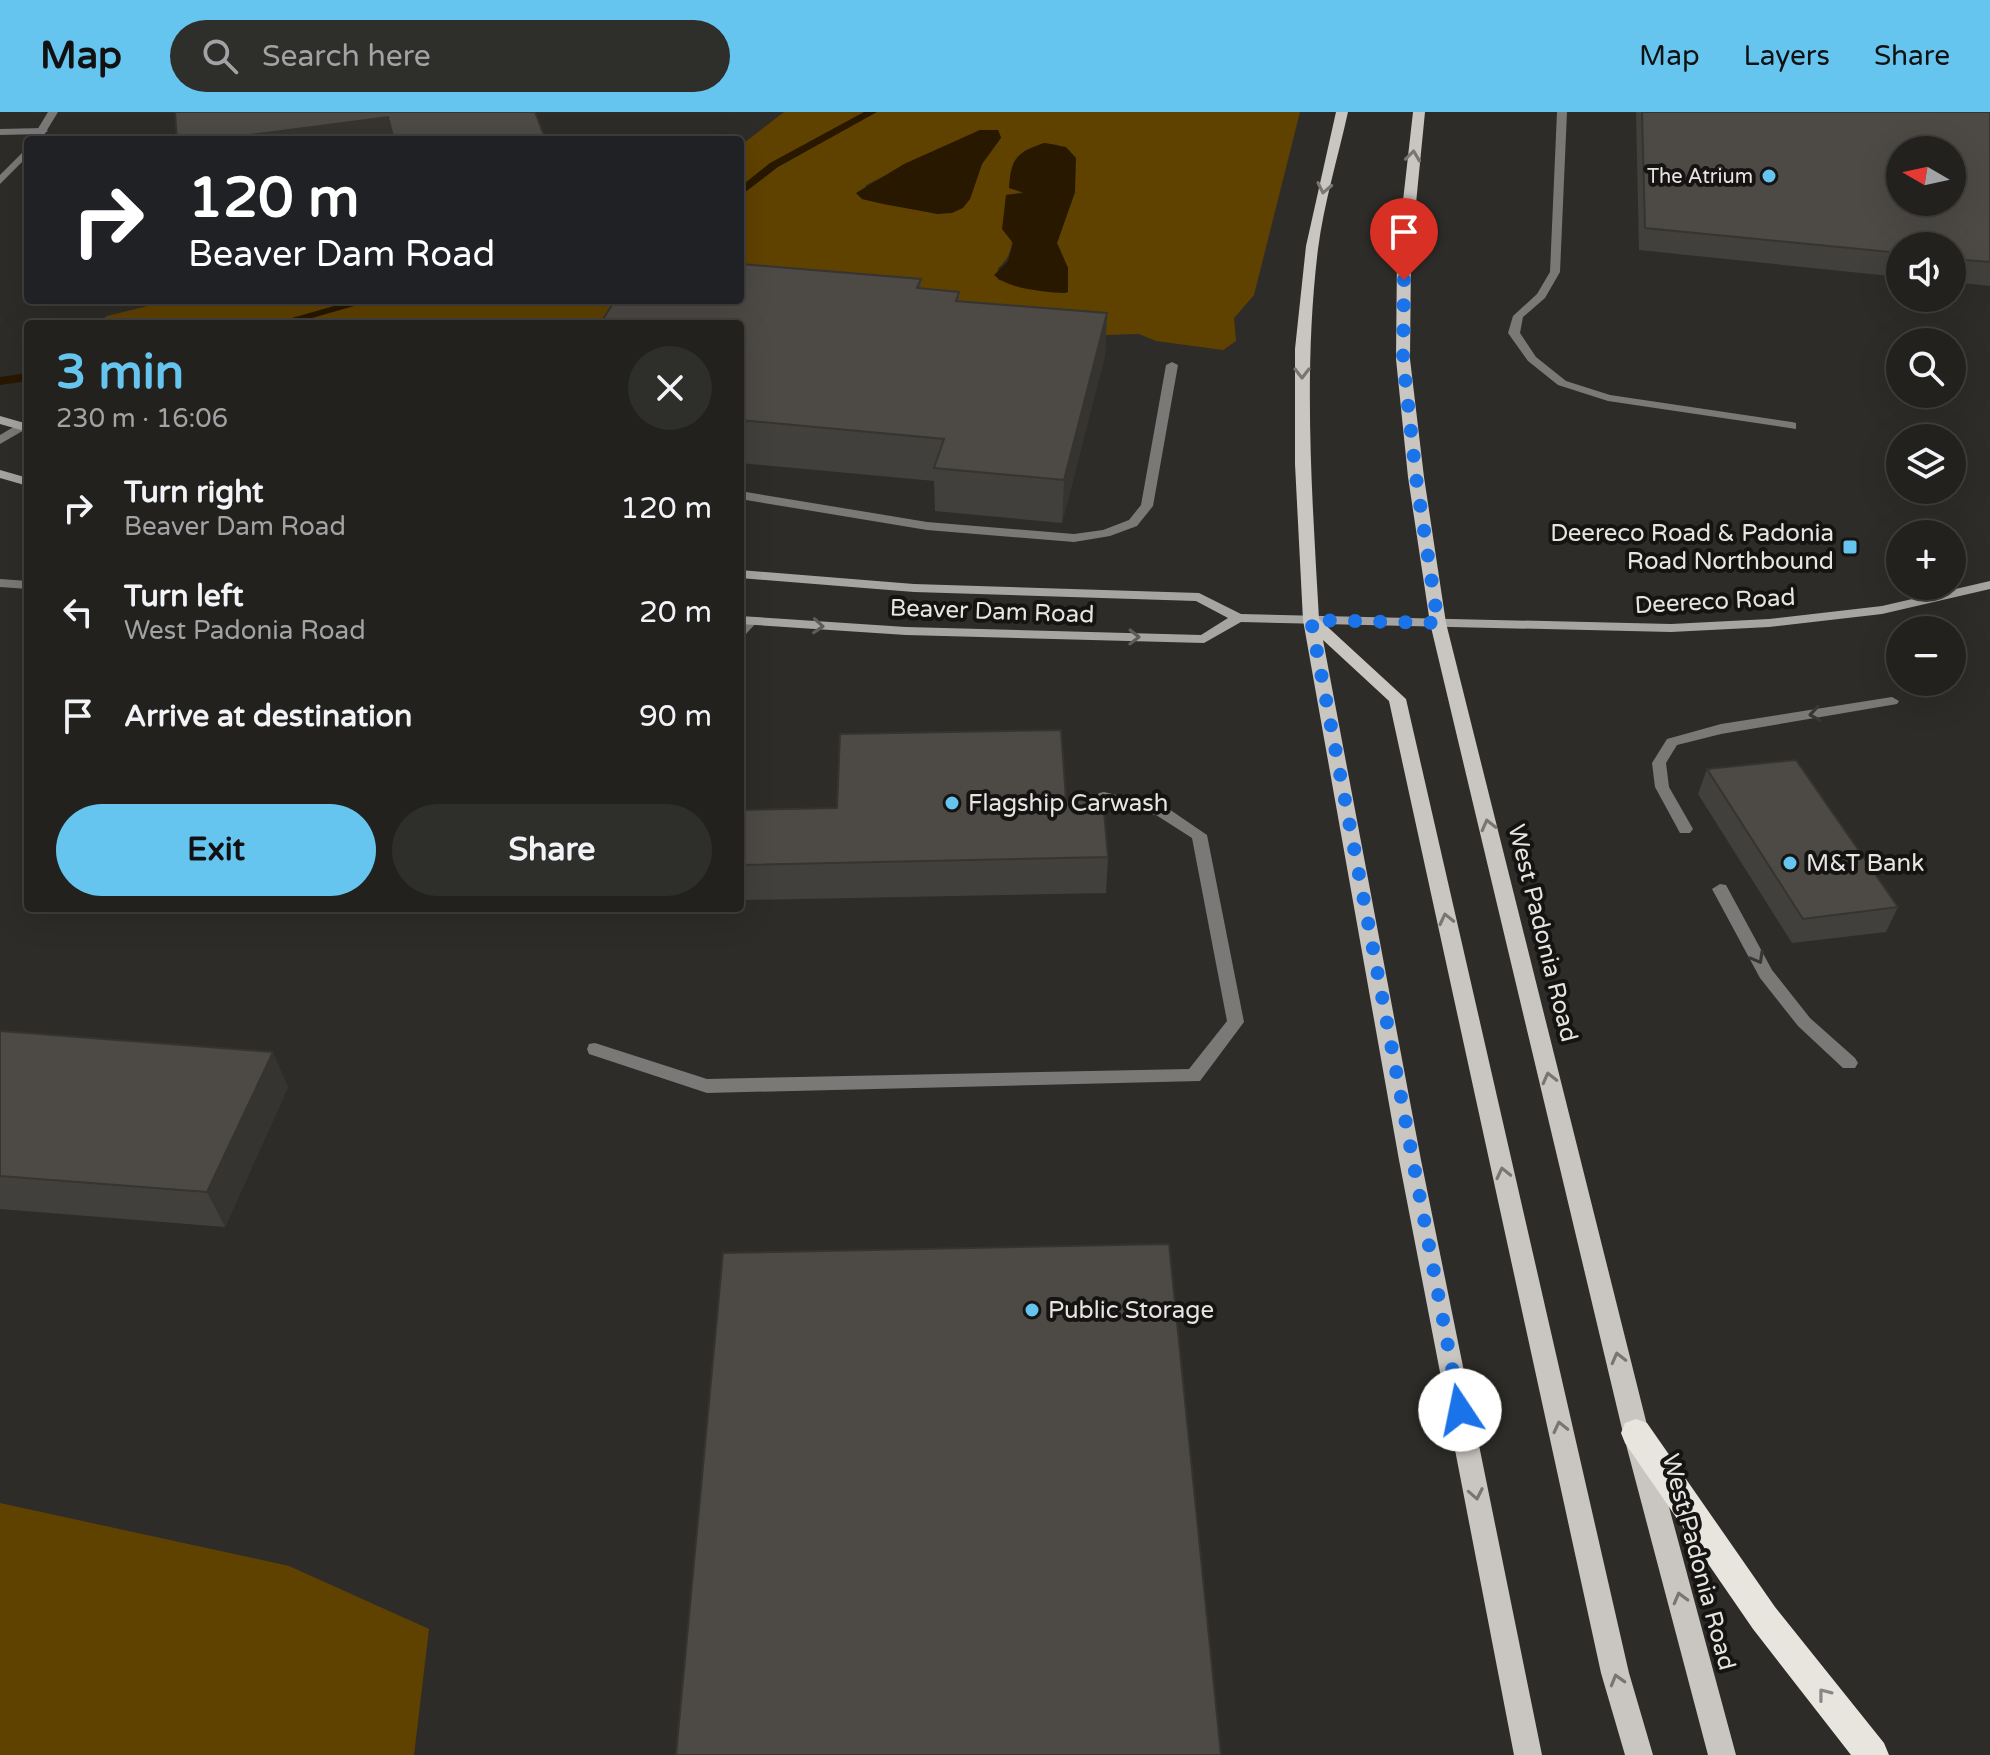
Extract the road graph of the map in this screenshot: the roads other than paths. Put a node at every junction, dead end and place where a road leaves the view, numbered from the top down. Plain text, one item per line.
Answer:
1 (53, 112) edge
2 (1342, 112) edge
3 (1419, 112) edge
4 (1562, 112) edge
5 (0, 132) edge
6 (39, 136) edge
7 (24, 154) edge
8 (0, 181) edge
9 (1172, 365) dead end
10 (0, 420) edge
11 (1792, 426) dead end
12 (24, 427) edge
13 (24, 428) edge
14 (0, 440) edge
15 (0, 474) edge
16 (24, 481) edge
17 (744, 496) edge
18 (744, 574) edge
19 (0, 583) edge
20 (24, 585) edge
21 (1990, 585) edge
22 (1238, 618) junction
23 (745, 620) edge
24 (1311, 620) junction
25 (1438, 623) junction
26 (1892, 701) dead end
27 (1104, 797) edge
28 (1685, 829) dead end
29 (1720, 889) dead end
30 (595, 1049) dead end
31 (1849, 1063) dead end
32 (1636, 1433) junction
33 (1528, 1755) edge
34 (1639, 1755) edge
35 (1722, 1755) edge
36 (1872, 1755) edge

1 - 6 street
2 -> 24 main road
25 -> 3 main road, West Padonia Road
4 - 11 street
5 - 6 street
7 - 8 street
9 - 17 street
10 - 12 main road
13 - 14 street
15 - 16 main road
18 - 22 main road, Beaver Dam Road
19 - 20 street
21 - 25 main road, Deereco Road
23 -> 22 main road, Beaver Dam Road
22 - 24 main road, Beaver Dam Road
24 - 25 main road, Beaver Dam Road
24 -> 33 main road
34 -> 24 main road
32 -> 25 main road, West Padonia Road
26 -> 28 street
27 - 30 street
29 -> 31 street
35 -> 32 main road, West Padonia Road
36 -> 32 highway

